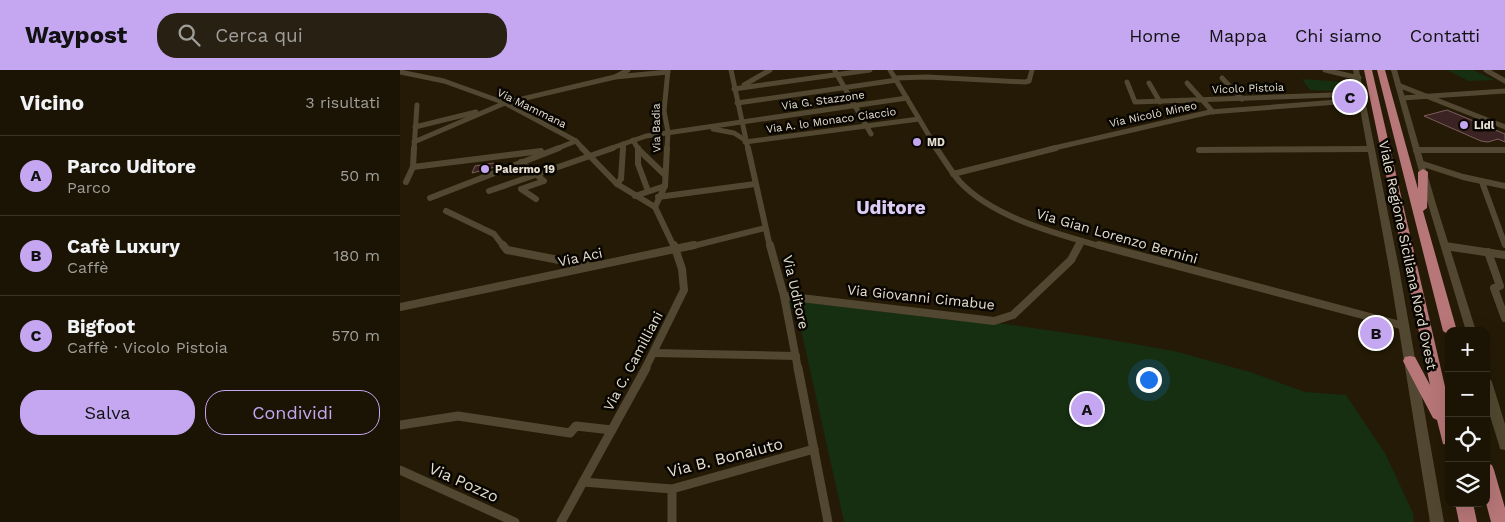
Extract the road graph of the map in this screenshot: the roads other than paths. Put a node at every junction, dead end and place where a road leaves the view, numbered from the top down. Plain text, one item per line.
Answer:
1 (628, 70) edge
2 (731, 70) edge
3 (770, 70) edge
4 (870, 70) edge
5 (890, 70) edge
6 (1032, 70) edge
7 (1325, 70) edge
8 (1368, 70) edge
9 (1381, 70) edge
10 (1392, 70) edge
11 (1486, 70) edge
12 (668, 71) edge
13 (400, 72) edge
14 (836, 72) edge
15 (1356, 72) edge
16 (615, 77) junction
17 (1222, 78) dead end
18 (896, 79) junction
19 (1505, 81) edge
20 (1127, 82) dead end
21 (1398, 82) junction
22 (1149, 83) dead end
23 (1187, 84) dead end
24 (844, 87) junction
25 (737, 88) junction
26 (1505, 91) edge
27 (1429, 96) junction
28 (1362, 97) junction
29 (907, 98) junction
30 (1402, 98) junction
31 (1242, 99) junction
32 (1201, 100) junction
33 (1160, 102) junction
34 (737, 103) junction
35 (505, 104) junction
36 (417, 105) dead end
37 (855, 106) junction
38 (1213, 112) junction
39 (1365, 112) junction
40 (480, 114) junction
41 (919, 119) junction
42 (741, 122) junction
43 (1379, 122) junction
44 (867, 126) junction
45 (415, 127) junction
46 (1505, 127) edge
47 (696, 128) junction
48 (668, 132) junction
49 (871, 134) dead end
50 (633, 140) junction
51 (576, 141) junction
52 (745, 141) junction
53 (414, 142) junction
54 (623, 144) junction
55 (553, 150) junction
56 (639, 150) junction
57 (1199, 150) dead end
58 (1372, 150) junction
59 (1416, 150) junction
60 (1505, 150) edge
61 (589, 155) junction
62 (521, 162) junction
63 (413, 167) junction
64 (1421, 167) junction
65 (535, 173) junction
66 (953, 174) junction
67 (666, 175) junction
68 (406, 182) dead end
69 (1482, 182) junction
70 (617, 184) junction
71 (755, 184) junction
72 (665, 186) junction
73 (1505, 186) edge
74 (489, 191) dead end
75 (648, 191) junction
76 (636, 196) junction
77 (660, 196) junction
78 (430, 198) dead end
79 (536, 199) dead end
80 (651, 205) junction
81 (446, 211) dead end
82 (765, 228) junction
83 (1422, 228) junction
84 (1082, 241) junction
85 (1505, 245) edge
86 (1445, 246) junction
87 (675, 250) junction
88 (1488, 252) junction
89 (1505, 255) edge
90 (594, 267) junction
91 (784, 296) junction
92 (400, 307) edge
93 (1505, 318) edge
94 (1404, 326) junction
95 (1449, 327) edge
96 (1470, 327) edge
97 (654, 353) junction
98 (796, 356) junction
99 (1410, 361) junction
100 (1490, 392) edge
101 (1445, 420) edge
102 (1502, 424) edge
103 (400, 425) edge
104 (1445, 428) edge
105 (612, 430) junction
106 (1505, 445) edge
107 (814, 449) junction
108 (400, 470) edge
109 (583, 482) junction
110 (1490, 485) edge
111 (672, 489) junction
112 (1465, 507) edge
113 (515, 522) edge
114 (561, 522) edge
115 (672, 522) edge
116 (828, 522) edge
117 (1437, 522) edge
118 (1468, 522) edge
119 (1500, 522) edge

1 - 16 street
2 - 25 street, Via Uditore
3 - 25 street
4 - 14 street
5 - 18 street, Via Gian Lorenzo Bernini
6 - 18 street
7 - 15 street
8 - 43 main road, Viale Regione Siciliana Nord Ovest
9 - 83 main road, Viale Regione Siciliana Nord Ovest
10 - 21 street, Viale Regione Siciliana Nord Ovest
11 - 19 street
12 - 16 street
12 - 48 street, Via Badia
13 - 35 street, Via Mammana
14 - 24 street
14 - 25 street
15 - 28 street, Viale Regione Siciliana Nord Ovest
16 - 35 street
17 - 31 street
18 - 24 street
18 - 29 street, Via Gian Lorenzo Bernini
20 - 33 street, Vicolo Pistoia
21 - 27 street
21 - 30 street, Viale Regione Siciliana Nord Ovest
22 - 33 street
23 - 32 street
24 - 34 street
24 - 37 street
25 - 34 street, Via Uditore
26 - 27 street
27 - 30 street
27 - 46 street
28 - 31 street, Vicolo Pistoia
28 - 38 street, Via Nicolò Mineo
28 - 39 street, Viale Regione Siciliana Nord Ovest
29 - 37 street, Via G. Stazzone
29 - 41 street, Via Gian Lorenzo Bernini
30 - 59 street, Viale Regione Siciliana Nord Ovest
31 - 32 street, Vicolo Pistoia
32 - 33 street, Vicolo Pistoia
32 - 38 street
34 - 42 street, Via Uditore
35 - 40 street
35 - 51 street, Via Mammana
36 - 45 street
37 - 42 street, Via G. Stazzone
37 - 44 street
38 - 66 street, Via Nicolò Mineo
39 - 43 street
39 - 58 street, Viale Regione Siciliana Nord Ovest
40 - 45 street
40 - 53 street
41 - 44 street, Via A. lo Monaco Ciaccio
41 - 66 street, Via Gian Lorenzo Bernini
42 - 47 street, Via G. Stazzone
42 - 52 street, Via Uditore
43 - 101 main road, Viale Regione Siciliana Nord Ovest
44 - 49 street
44 - 52 street, Via A. lo Monaco Ciaccio
45 - 53 street
47 - 48 street
47 - 52 street
48 - 50 street
48 - 67 street, Via Badia
50 - 54 street
50 - 56 street
51 - 55 street
51 - 61 street, Via Mammana
52 - 71 street, Via Uditore
53 - 63 street
54 - 61 street
54 - 70 street
55 - 62 street
55 - 63 street
56 - 67 street
56 - 75 street
57 - 58 street
58 - 94 street, Viale Regione Siciliana Nord Ovest
59 - 60 street
59 - 64 street, Viale Regione Siciliana Nord Ovest
61 - 65 street
61 - 70 street, Via Mammana
62 - 65 street
62 - 78 street
63 - 68 street
64 - 69 street
64 - 83 main road
64 - 86 street, Viale Regione Siciliana Nord Ovest
65 - 74 street
65 - 79 street
66 - 84 street, Via Gian Lorenzo Bernini
67 - 72 street, Via Badia
69 - 73 street
69 - 85 street
70 - 76 street, Via Mammana
71 - 77 street
71 - 82 street, Via Uditore
72 - 75 street
72 - 77 street
75 - 76 street
76 - 80 street, Via Mammana
77 - 80 street
80 - 87 street, Via C. Camilliani
81 - 90 street
82 - 87 street, Via Aci
82 - 91 street, Via Uditore
83 - 95 main road, Viale Regione Siciliana Nord Ovest
84 - 91 street, Via Giovanni Cimabue
84 - 94 street, Via Gian Lorenzo Bernini
86 - 88 street
86 - 96 street, Viale Regione Siciliana Nord Ovest
87 - 90 street, Via Aci
87 - 97 street, Via C. Camilliani
88 - 89 street
88 - 93 street
90 - 92 street, Via Aci
91 - 98 street, Via Uditore
94 - 99 street, Viale Regione Siciliana Nord Ovest
97 - 98 street
97 - 105 street, Via C. Camilliani
98 - 107 street, Via Uditore
99 - 104 main road
99 - 117 street, Viale Regione Siciliana Nord Ovest
100 - 102 street
102 - 106 street
103 - 105 street
105 - 109 street, Via C. Camilliani
107 - 111 street, Via B. Bonaiuto
107 - 116 street, Via Uditore
108 - 113 street, Via Pozzo
109 - 111 street, Via B. Bonaiuto
109 - 114 street, Via C. Camilliani
110 - 119 main road
111 - 115 street
112 - 118 main road

